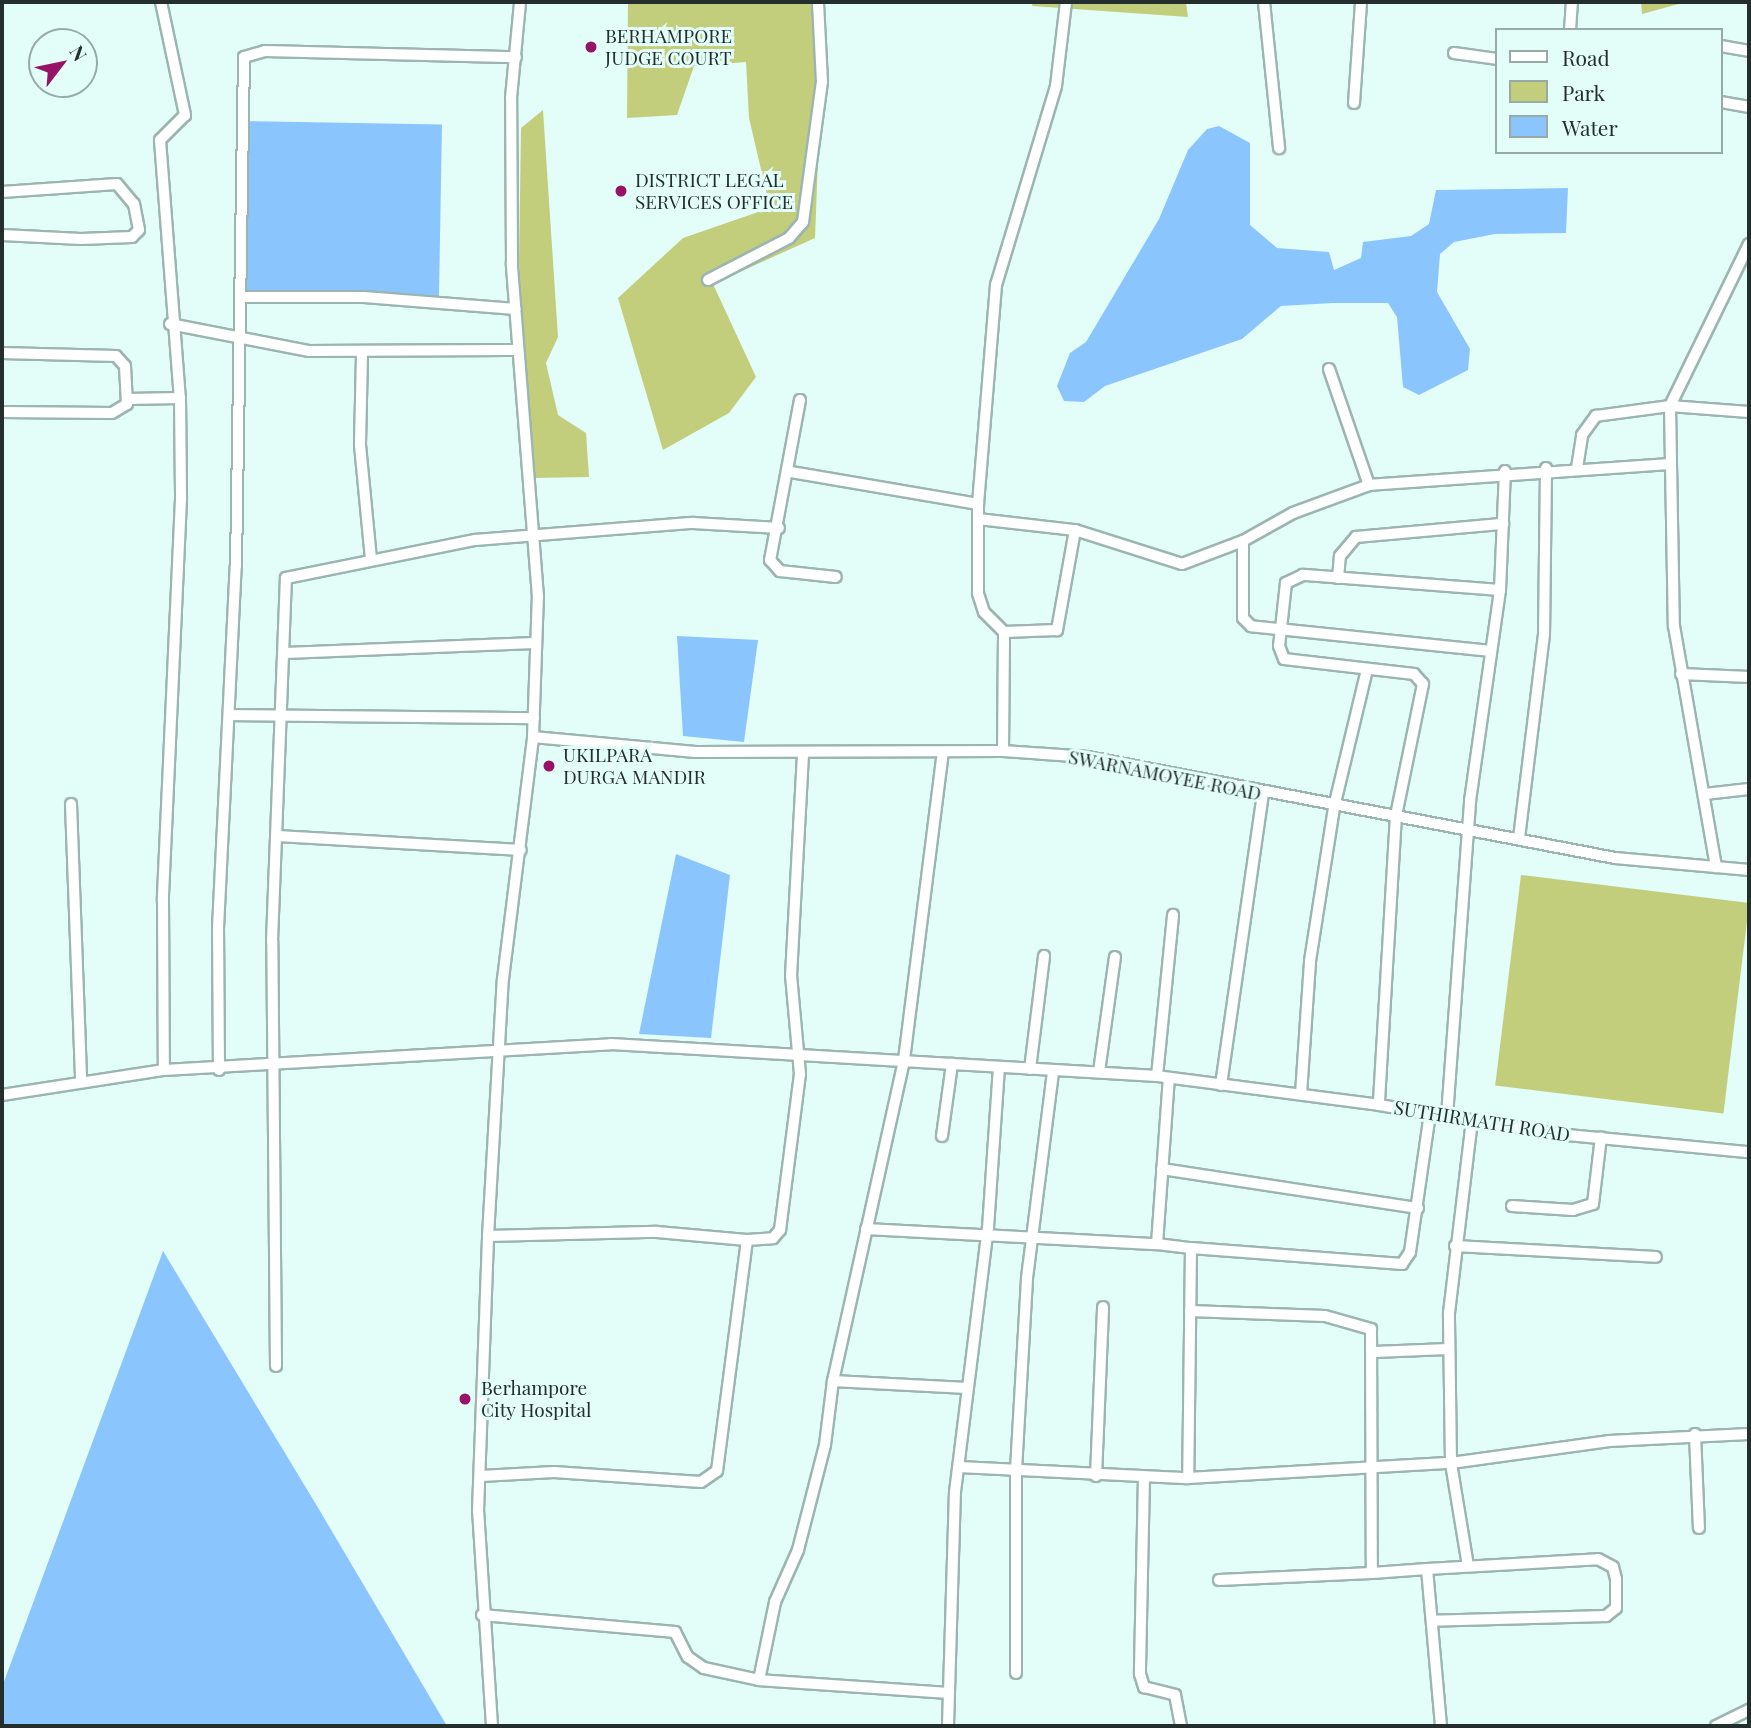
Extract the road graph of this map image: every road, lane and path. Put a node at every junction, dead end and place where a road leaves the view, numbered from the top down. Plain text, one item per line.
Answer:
1 (161, 2) edge
2 (520, 2) edge
3 (818, 2) edge
4 (1066, 2) edge
5 (1264, 2) edge
6 (1361, 2) edge
7 (1572, 2) edge
8 (1570, 28) edge
9 (1723, 46) edge
10 (1749, 51) edge
11 (1454, 53) dead end
12 (516, 57) junction
13 (1496, 59) edge
14 (1723, 102) edge
15 (1354, 103) dead end
16 (1749, 107) edge
17 (1279, 148) dead end
18 (2, 192) edge
19 (2, 235) edge
20 (1749, 244) edge
21 (708, 280) dead end
22 (242, 297) junction
23 (516, 309) junction
24 (170, 324) junction
25 (242, 338) junction
26 (518, 350) junction
27 (2, 353) edge
28 (362, 355) junction
29 (1329, 369) dead end
30 (180, 398) junction
31 (127, 399) junction
32 (800, 400) dead end
33 (1670, 406) junction
34 (2, 412) edge
35 (1749, 412) edge
36 (1668, 464) junction
37 (1546, 468) junction
38 (1577, 468) junction
39 (1505, 471) junction
40 (791, 472) junction
41 (1369, 485) junction
42 (978, 504) junction
43 (978, 519) junction
44 (1503, 524) junction
45 (779, 528) junction
46 (1075, 530) junction
47 (533, 536) junction
48 (1243, 541) junction
49 (371, 559) junction
50 (836, 577) dead end
51 (1338, 578) junction
52 (1500, 590) junction
53 (1281, 631) junction
54 (1004, 632) junction
55 (537, 643) junction
56 (1492, 652) junction
57 (284, 653) junction
58 (1367, 670) junction
59 (1681, 674) junction
60 (1749, 677) edge
61 (229, 715) junction
62 (282, 718) junction
63 (534, 718) junction
64 (533, 737) junction
65 (1003, 751) junction
66 (803, 752) junction
67 (943, 752) junction
68 (1749, 789) edge
69 (1705, 793) junction
70 (1263, 794) junction
71 (71, 804) dead end
72 (1334, 807) junction
73 (1396, 816) junction
74 (1470, 828) junction
75 (278, 836) junction
76 (1518, 838) junction
77 (522, 850) junction
78 (1716, 867) junction
79 (1749, 870) edge
80 (1172, 915) dead end
81 (1044, 956) dead end
82 (1115, 957) dead end
83 (498, 1049) junction
84 (802, 1059) junction
85 (904, 1060) junction
86 (271, 1064) junction
87 (952, 1064) junction
88 (999, 1069) junction
89 (1030, 1069) junction
90 (164, 1070) junction
91 (219, 1070) junction
92 (1053, 1070) junction
93 (1099, 1072) junction
94 (1157, 1076) junction
95 (1169, 1078) junction
96 (81, 1081) junction
97 (1221, 1085) junction
98 (1301, 1094) junction
99 (2, 1095) edge
100 (1379, 1105) junction
101 (1430, 1113) junction
102 (1447, 1116) junction
103 (1472, 1120) junction
104 (942, 1136) dead end
105 (1601, 1138) junction
106 (1749, 1152) edge
107 (1162, 1169) junction
108 (1511, 1206) dead end
109 (1418, 1208) junction
110 (866, 1229) junction
111 (987, 1235) junction
112 (488, 1236) junction
113 (1032, 1237) junction
114 (747, 1240) junction
115 (1157, 1244) junction
116 (1455, 1246) junction
117 (1191, 1248) junction
118 (1656, 1257) dead end
119 (1103, 1307) dead end
120 (1190, 1311) junction
121 (1449, 1349) junction
122 (1373, 1352) junction
123 (276, 1366) dead end
124 (833, 1381) junction
125 (967, 1388) junction
126 (1695, 1434) junction
127 (1749, 1434) edge
128 (1451, 1463) junction
129 (959, 1466) junction
130 (1016, 1470) junction
131 (1372, 1470) junction
132 (481, 1475) junction
133 (1096, 1476) junction
134 (1144, 1477) junction
135 (1188, 1478) junction
136 (1699, 1528) dead end
137 (1468, 1566) junction
138 (1427, 1569) junction
139 (1371, 1573) junction
140 (1219, 1580) dead end
141 (482, 1615) junction
142 (1432, 1620) junction
143 (1016, 1673) dead end
144 (758, 1680) junction
145 (948, 1693) junction
146 (1749, 1710) edge
147 (492, 1726) edge
148 (948, 1726) edge
149 (1181, 1726) edge
150 (1441, 1726) edge
151 (1716, 1726) edge

1 - 24 street
2 - 12 street
3 - 21 street
4 - 42 street
5 - 17 street
6 - 15 street
7 - 8 street
9 - 10 street
11 - 13 street
12 - 22 street
12 - 23 street
14 - 16 street
18 - 19 street
20 - 33 street
22 - 23 street
22 - 25 street
23 - 26 street
24 - 25 street
24 - 30 street
25 - 28 street
25 - 61 street
26 - 28 street
26 - 47 street
27 - 31 street
28 - 49 street
29 - 41 street
30 - 31 street
30 - 90 street
31 - 34 street
32 - 40 street
33 - 35 street
33 - 36 street
33 - 38 street
36 - 38 street
36 - 59 street
37 - 38 street
37 - 39 street
37 - 76 street
39 - 41 street
39 - 44 street
40 - 42 street
40 - 45 street
41 - 48 street
42 - 43 street
43 - 46 street
43 - 54 street
44 - 51 street
44 - 52 street
45 - 47 street
45 - 50 street
46 - 48 street
46 - 54 street
47 - 49 street
47 - 55 street
48 - 53 street
49 - 57 street
51 - 52 street
51 - 53 street
52 - 56 street
53 - 56 street
53 - 58 street
54 - 65 street
55 - 57 street
55 - 63 street
56 - 74 street
57 - 62 street
58 - 72 street
58 - 73 street, SUTHIRMATH ROAD
59 - 60 street
59 - 69 street
61 - 62 street
61 - 91 street
62 - 63 street
62 - 75 street
63 - 64 street
64 - 66 street, SWARNAMOYEE ROAD
64 - 77 street
65 - 67 street, SWARNAMOYEE ROAD
65 - 70 street, SWARNAMOYEE ROAD
66 - 67 street, SWARNAMOYEE ROAD
66 - 84 street
67 - 85 street
68 - 69 street
69 - 78 street
70 - 72 street, SWARNAMOYEE ROAD
70 - 97 street
71 - 96 street
72 - 73 street, SWARNAMOYEE ROAD
72 - 98 street
73 - 74 street, SWARNAMOYEE ROAD
73 - 100 street, SUTHIRMATH ROAD
74 - 76 street, SWARNAMOYEE ROAD
74 - 102 street
75 - 77 street
75 - 86 street
76 - 78 street, SWARNAMOYEE ROAD
77 - 83 street
78 - 79 street, SWARNAMOYEE ROAD
80 - 94 street
81 - 89 street
82 - 93 street
83 - 84 street
83 - 86 street
83 - 112 street
84 - 85 street
84 - 114 street
85 - 87 street
85 - 110 street
86 - 91 street
86 - 123 street
87 - 88 street
87 - 104 street
88 - 89 street
88 - 111 street
89 - 92 street
90 - 91 street
90 - 96 street
92 - 93 street
92 - 113 street
93 - 94 street
94 - 95 street
95 - 97 street
95 - 107 street
96 - 99 street
97 - 98 street
98 - 100 street
100 - 101 street, SUTHIRMATH ROAD
101 - 102 street, SUTHIRMATH ROAD
101 - 109 street
102 - 103 street, SUTHIRMATH ROAD
103 - 105 street, SUTHIRMATH ROAD
103 - 116 street
105 - 106 street, SUTHIRMATH ROAD
105 - 108 street
107 - 109 street
107 - 115 street
109 - 117 street
110 - 111 street
110 - 124 street
111 - 113 street
111 - 125 street
112 - 114 street
112 - 132 street
113 - 115 street
113 - 130 street
114 - 132 street
115 - 117 street
116 - 118 street
116 - 121 street
117 - 120 street
119 - 133 street
120 - 122 street
120 - 135 street
121 - 122 street
121 - 128 street
122 - 131 street
124 - 125 street
124 - 144 street
125 - 129 street
126 - 127 street
126 - 128 street
126 - 136 street
128 - 131 street
128 - 137 street
129 - 130 street
129 - 145 street
130 - 133 street
130 - 143 street
131 - 135 street
131 - 139 street
132 - 141 street
133 - 134 street
134 - 135 street
134 - 149 street
137 - 138 street
137 - 142 street
138 - 139 street
138 - 142 street
139 - 140 street
141 - 144 street
141 - 147 street
142 - 150 street
144 - 145 street
145 - 148 street
146 - 151 street

